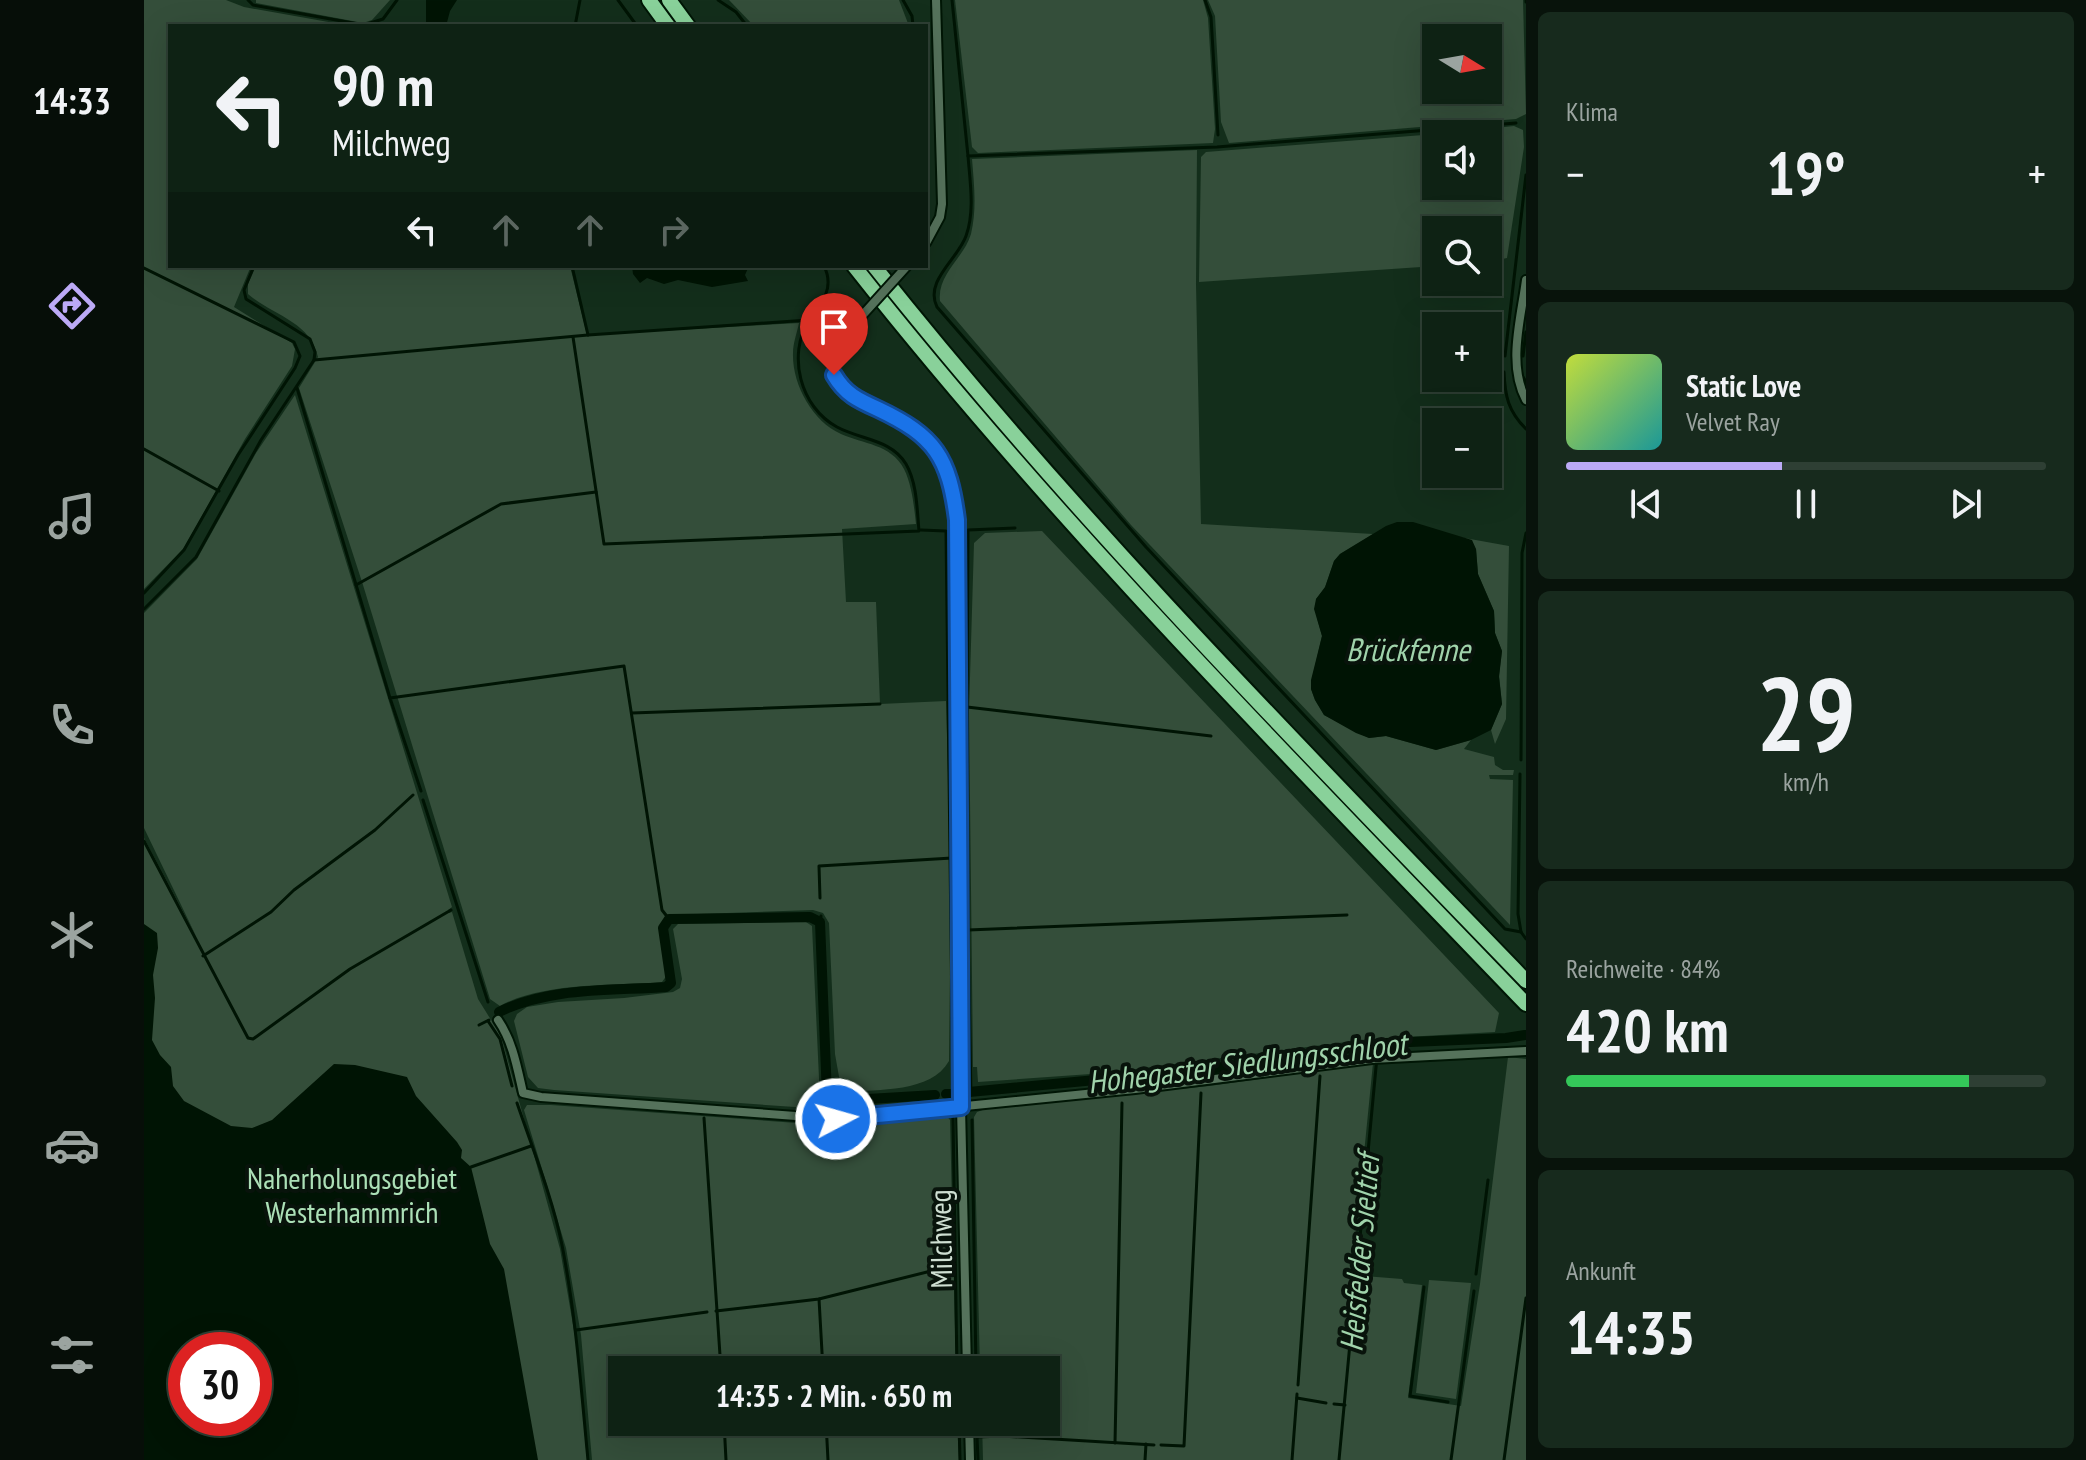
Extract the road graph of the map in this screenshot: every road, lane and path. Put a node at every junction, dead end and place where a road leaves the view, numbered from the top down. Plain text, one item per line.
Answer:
1 (649, 0) edge
2 (669, 0) edge
3 (936, 0) edge
4 (667, 24) edge
5 (687, 24) edge
6 (928, 239) edge
7 (856, 268) edge
8 (876, 268) edge
9 (905, 268) edge
10 (1526, 280) edge
11 (1526, 400) edge
12 (1526, 981) edge
13 (1526, 1004) edge
14 (498, 1020) dead end
15 (1526, 1051) edge
16 (961, 1107) junction
17 (967, 1356) edge
18 (969, 1436) edge
19 (970, 1460) edge

1 - 4 highway
2 - 5 highway
3 - 6 street
7 - 13 highway
8 - 12 highway
9 - 16 street, Milchweg, bridge
10 - 11 street
14 - 16 street
15 - 16 street
16 - 17 street, Milchweg
18 - 19 street

